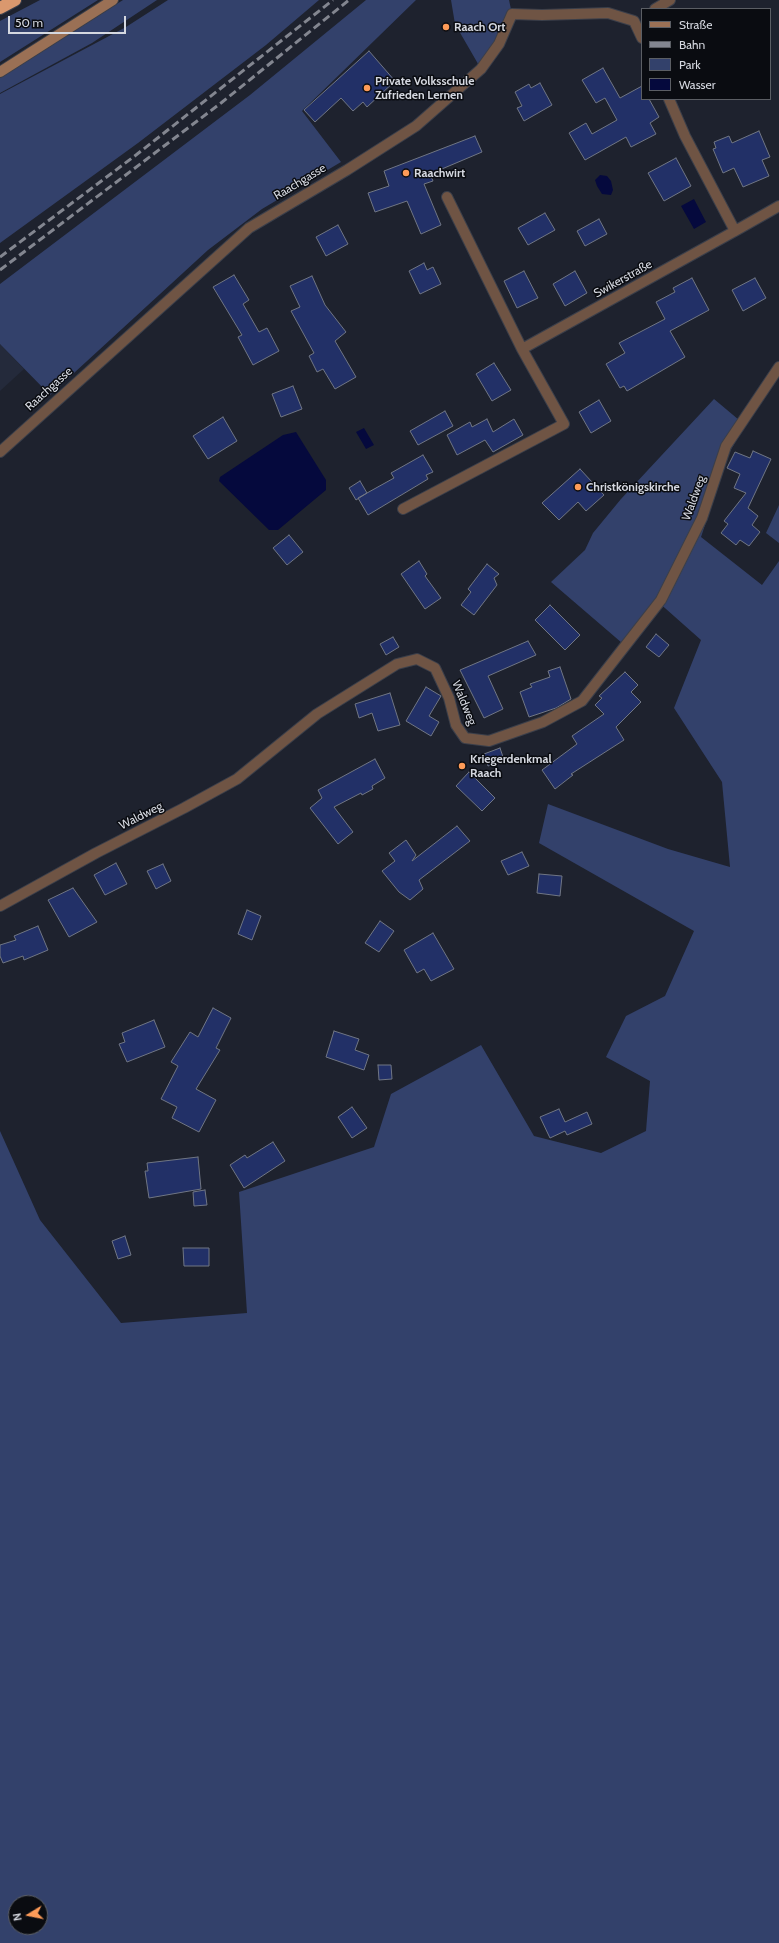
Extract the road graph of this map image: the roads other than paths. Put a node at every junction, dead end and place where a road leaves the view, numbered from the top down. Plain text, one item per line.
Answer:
1 (16, 0) edge
2 (113, 0) edge
3 (670, 0) edge
4 (0, 8) edge
5 (657, 8) edge
6 (638, 19) edge
7 (641, 33) edge
8 (0, 72) edge
9 (670, 103) edge
10 (447, 197) dead end
11 (779, 206) edge
12 (735, 231) junction
13 (522, 349) junction
14 (779, 368) edge
15 (0, 452) edge
16 (404, 509) dead end
17 (0, 906) edge

1 - 4 highway
2 - 8 main road
3 - 5 street
6 - 7 street, Raachgasse
6 - 15 street, Raachgasse
9 - 12 street
10 - 13 street
11 - 12 street, Swikerstraße
12 - 13 street, Swikerstraße
13 - 16 street
14 - 17 street, Waldweg

